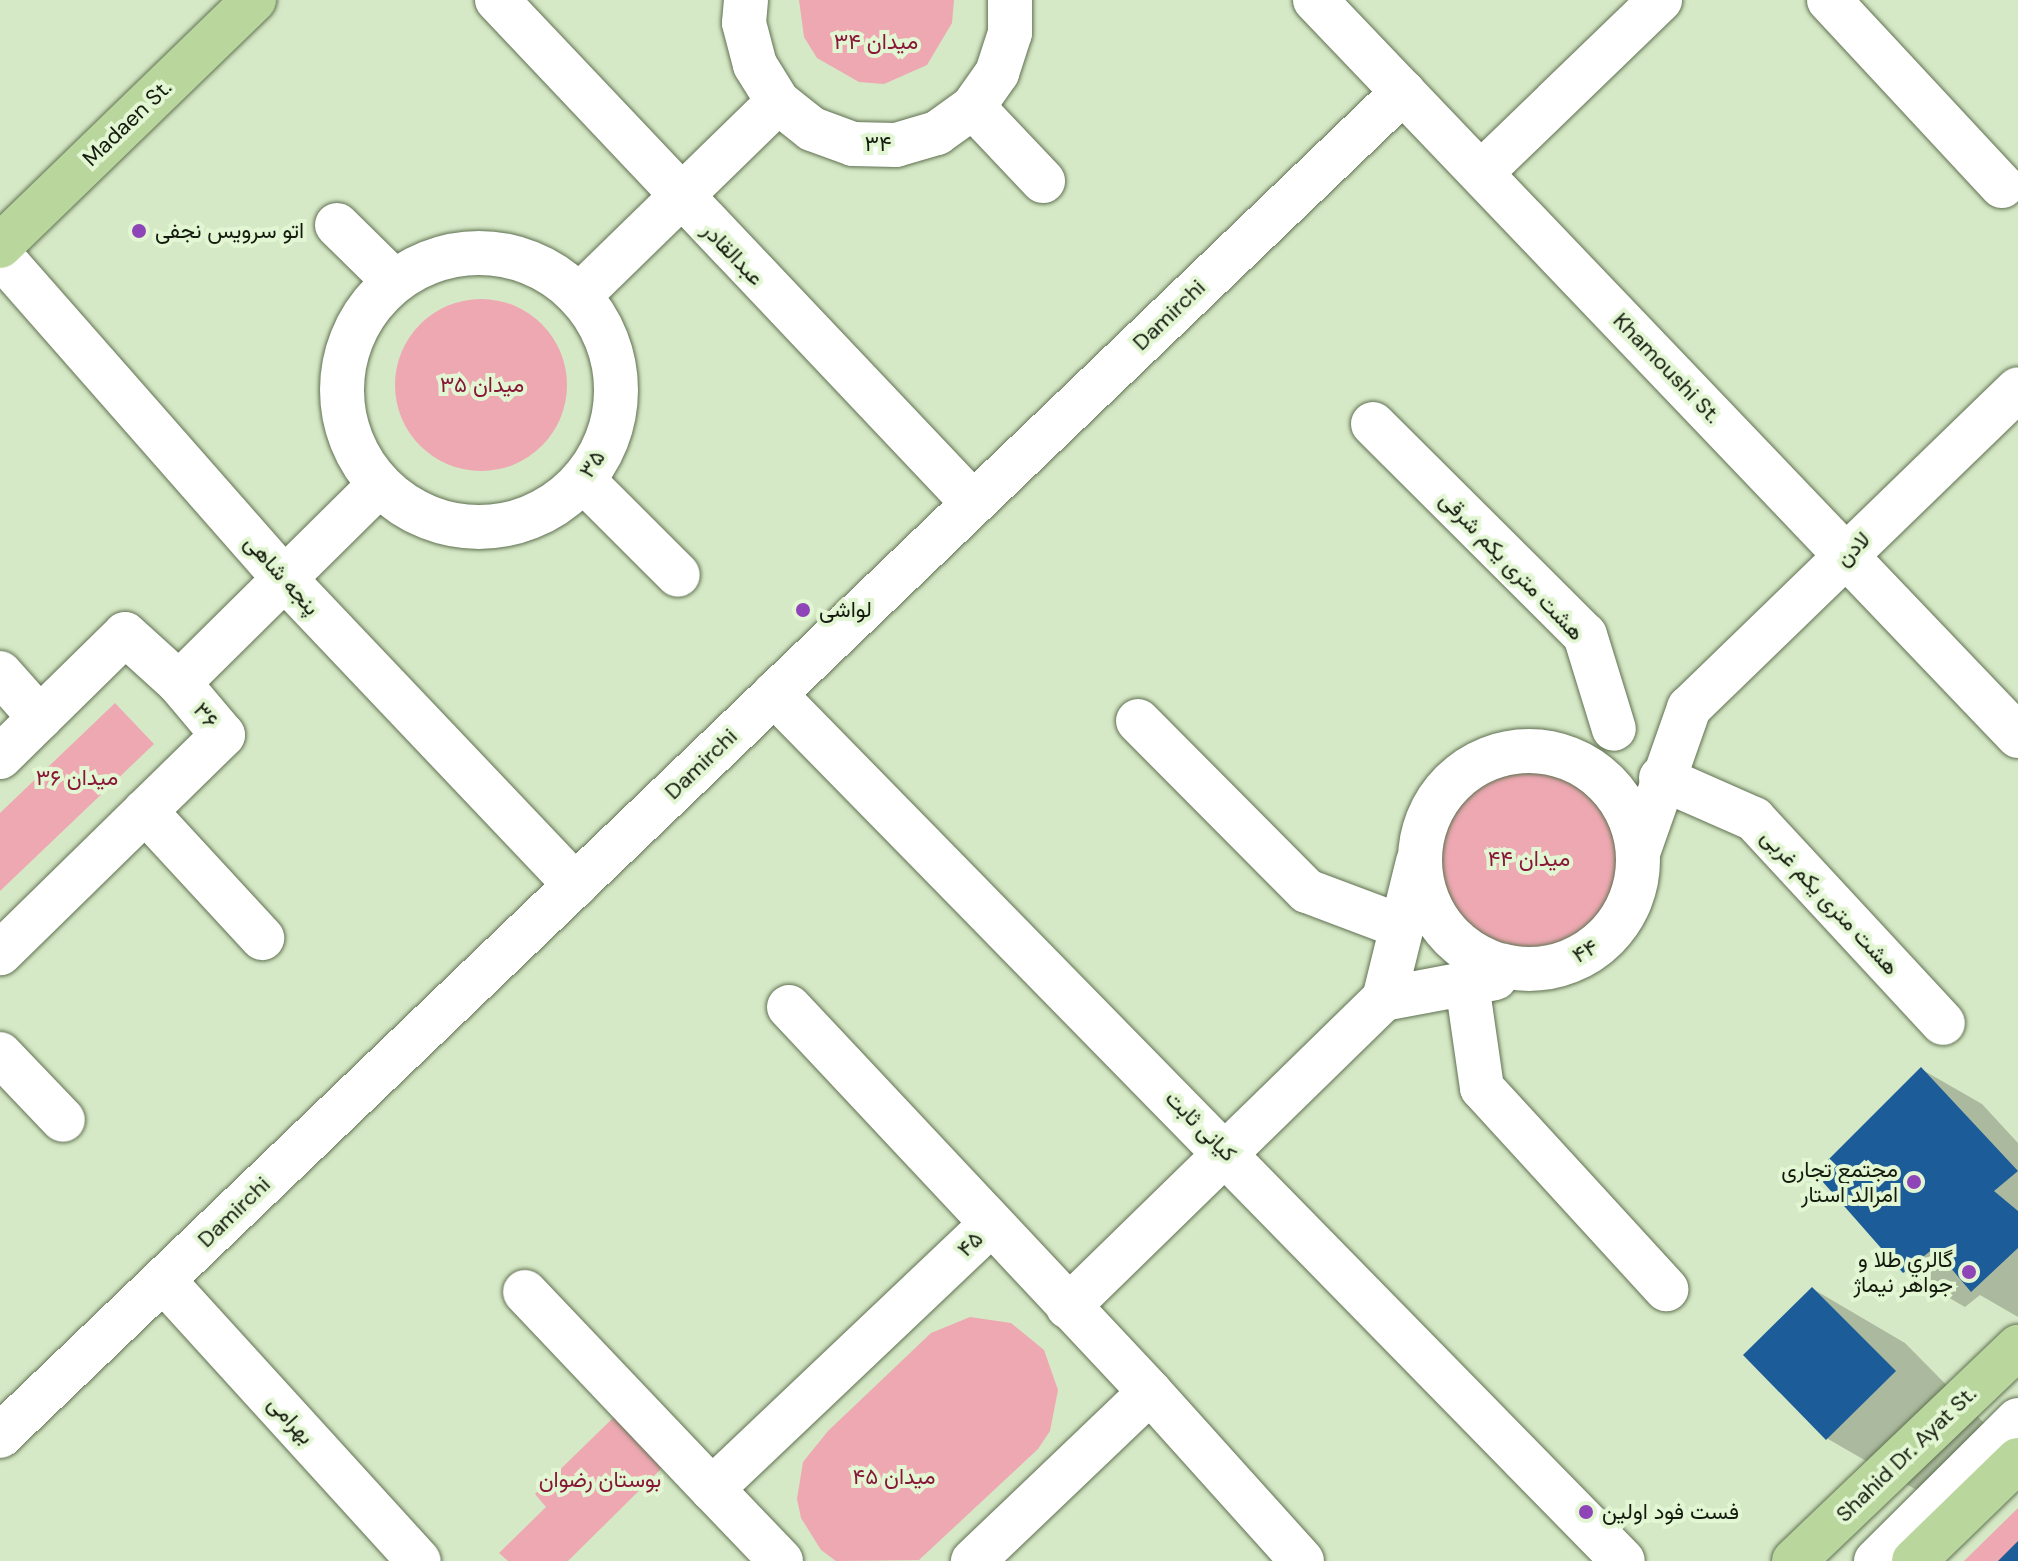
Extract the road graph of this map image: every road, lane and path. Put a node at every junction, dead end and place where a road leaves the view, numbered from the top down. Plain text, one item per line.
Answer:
1 (254, 0) edge
2 (497, 0) edge
3 (746, 0) edge
4 (1010, 0) edge
5 (1315, 0) edge
6 (1660, 0) edge
7 (1829, 0) edge
8 (1403, 92) junction
9 (778, 102) junction
10 (973, 107) junction
11 (1481, 173) junction
12 (1043, 181) dead end
13 (2002, 186) dead end
14 (682, 201) junction
15 (337, 225) dead end
16 (0, 246) edge
17 (0, 255) edge
18 (394, 281) junction
19 (579, 296) junction
20 (2018, 389) edge
21 (1373, 424) dead end
22 (583, 480) junction
23 (379, 485) junction
24 (973, 503) junction
25 (1846, 556) junction
26 (678, 575) dead end
27 (285, 579) junction
28 (0, 673) edge
29 (179, 683) junction
30 (774, 694) junction
31 (1689, 708) junction
32 (40, 718) junction
33 (1138, 721) dead end
34 (1614, 729) junction
35 (2018, 736) edge
36 (1543, 750) junction
37 (0, 757) edge
38 (1661, 778) junction
39 (145, 811) junction
40 (1639, 850) junction
41 (1419, 859) junction
42 (575, 885) junction
43 (1400, 926) junction
44 (262, 938) dead end
45 (0, 953) edge
46 (1543, 969) junction
47 (1467, 984) junction
48 (1384, 999) junction
49 (789, 1007) dead end
50 (1943, 1023) dead end
51 (0, 1054) edge
52 (63, 1120) dead end
53 (1227, 1152) junction
54 (990, 1225) junction
55 (163, 1280) junction
56 (1666, 1289) dead end
57 (525, 1292) dead end
58 (1068, 1307) junction
59 (2018, 1347) edge
60 (1150, 1392) junction
61 (2018, 1420) edge
62 (0, 1436) edge
63 (2018, 1460) edge
64 (712, 1489) junction
65 (419, 1561) edge
66 (781, 1561) edge
67 (973, 1561) edge
68 (1302, 1561) edge
69 (1623, 1561) edge
70 (1794, 1561) edge
71 (1876, 1561) edge
72 (1914, 1561) edge

1 - 16 main road, Madaen St.
2 - 14 street, عبدالقادر
3 - 9 street, ۳۴
4 - 10 street, ۳۴
5 - 8 street, Khamoushi St.
6 - 11 street
7 - 13 street
8 - 11 street, Khamoushi St.
8 - 24 street, Damirchi
9 - 10 street, ۳۴
9 - 14 street
10 - 12 street
11 - 25 street, Khamoushi St.
14 - 19 street
14 - 24 street, عبدالقادر
15 - 18 street
17 - 27 street, پنجه شاهی
18 - 19 street, ۳۵
18 - 23 street, ۳۵
19 - 22 street, ۳۵
20 - 25 street, لادن
21 - 34 street, هشت متری یکم شرقی
22 - 23 street, ۳۵
22 - 26 street
23 - 27 street
24 - 30 street, Damirchi
25 - 31 street, لادن
25 - 35 street, Khamoushi St.
27 - 29 street
27 - 42 street, پنجه شاهی
28 - 32 street
29 - 32 street, ۳۶
29 - 39 street, ۳۶
30 - 42 street, Damirchi
30 - 53 street, کیانی ثابت
31 - 34 street
31 - 38 street
32 - 37 street, ۳۶
33 - 43 street
34 - 36 street
36 - 40 street, ۴۴
36 - 41 street, ۴۴
38 - 40 street
38 - 50 street, هشت متری یکم غربی
39 - 44 street
39 - 45 street, ۳۶
40 - 46 street, ۴۴
41 - 43 street
41 - 46 street, ۴۴
42 - 55 street, Damirchi
43 - 48 street
46 - 47 street
47 - 48 street
47 - 56 street
48 - 53 street
49 - 54 street
51 - 52 street
53 - 58 street
53 - 69 street, کیانی ثابت
54 - 58 street, ۴۵
54 - 64 street, ۴۵
55 - 62 street, Damirchi
55 - 65 street, بهرامی
57 - 64 street
58 - 60 street, ۴۵
59 - 70 main road, Shahid Dr. Ayat St.
60 - 67 street
60 - 68 street, ۴۵
61 - 71 street
63 - 72 main road
64 - 66 street

